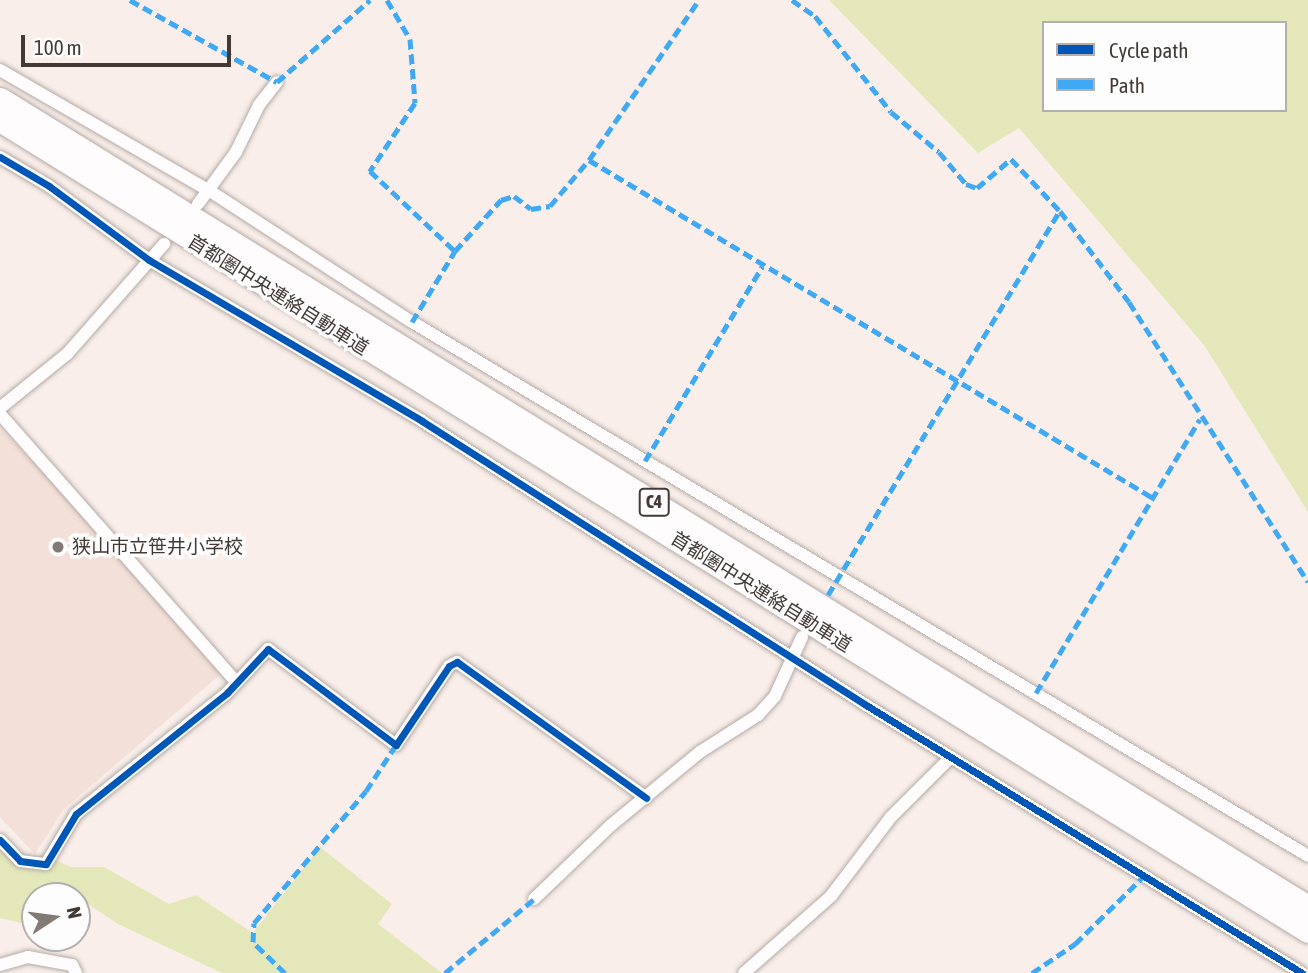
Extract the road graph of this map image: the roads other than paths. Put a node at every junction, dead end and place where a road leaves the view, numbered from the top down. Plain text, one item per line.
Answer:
1 (0, 70) edge
2 (278, 82) dead end
3 (0, 99) edge
4 (0, 121) edge
5 (0, 156) edge
6 (210, 191) junction
7 (198, 204) dead end
8 (164, 244) dead end
9 (149, 260) junction
10 (0, 408) edge
11 (0, 414) edge
12 (802, 637) dead end
13 (794, 657) junction
14 (236, 682) junction
15 (951, 757) junction
16 (646, 797) junction
17 (0, 840) edge
18 (1308, 856) edge
19 (534, 899) dead end
20 (1308, 907) edge
21 (1308, 931) edge
22 (0, 965) edge
23 (57, 968) edge
24 (76, 973) edge
25 (744, 973) edge
26 (1302, 973) edge

1 - 6 street
2 - 6 street
3 - 20 highway, 首都圏中央連絡自動車道 / C4
4 - 21 highway, 首都圏中央連絡自動車道 / C4
5 - 9 street
6 - 7 street
6 - 18 street
8 - 9 street
9 - 10 street
9 - 13 street
11 - 14 street
12 - 13 street
13 - 15 street
13 - 16 street
14 - 16 street
14 - 17 street
15 - 25 street
15 - 26 street
16 - 19 street
22 - 23 street
23 - 24 street

